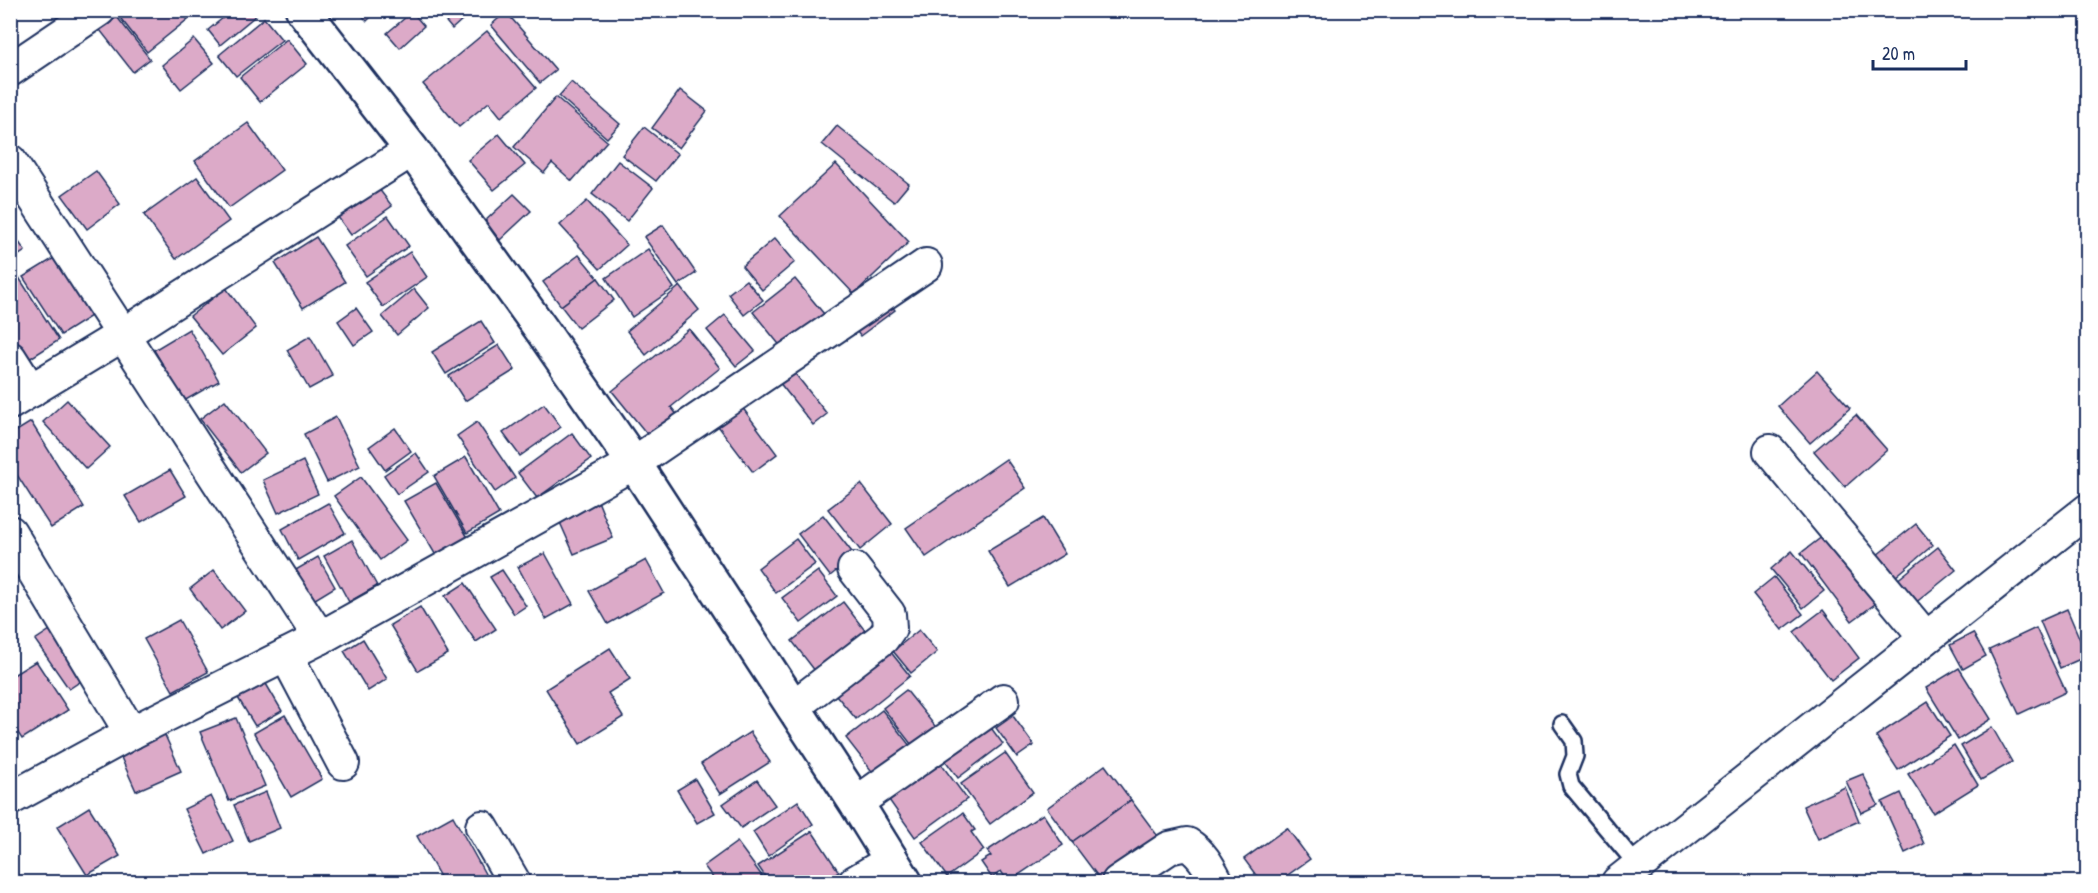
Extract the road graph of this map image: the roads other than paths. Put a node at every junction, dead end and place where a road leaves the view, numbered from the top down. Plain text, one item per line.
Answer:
1 (99, 10) edge
2 (303, 10) edge
3 (10, 70) edge
4 (412, 150) junction
5 (10, 161) edge
6 (926, 265) dead end
7 (124, 333) junction
8 (10, 358) edge
9 (21, 397) edge
10 (1770, 451) dead end
11 (634, 463) junction
12 (2088, 510) edge
13 (10, 532) edge
14 (854, 569) dead end
15 (320, 638) junction
16 (1926, 638) junction
17 (286, 655) junction
18 (1003, 700) dead end
19 (793, 707) junction
20 (1562, 724) dead end
21 (131, 734) junction
22 (344, 763) dead end
23 (10, 799) edge
24 (856, 803) junction
25 (482, 827) dead end
26 (899, 871) edge
27 (1628, 874) edge
28 (514, 882) edge
29 (855, 882) edge
30 (1118, 882) edge
31 (1217, 882) edge

1 - 3 street
2 - 4 street
4 - 7 street
4 - 11 street
5 - 7 street
6 - 11 street
7 - 9 street
7 - 15 street
8 - 9 street
10 - 16 street
11 - 15 street
11 - 19 street
12 - 16 street
13 - 21 street
14 - 19 street
15 - 17 street
16 - 27 street
17 - 21 street
17 - 22 street
18 - 24 street
19 - 24 street
20 - 27 lane
21 - 23 street
24 - 26 street
25 - 28 street
26 - 29 street
30 - 31 street

